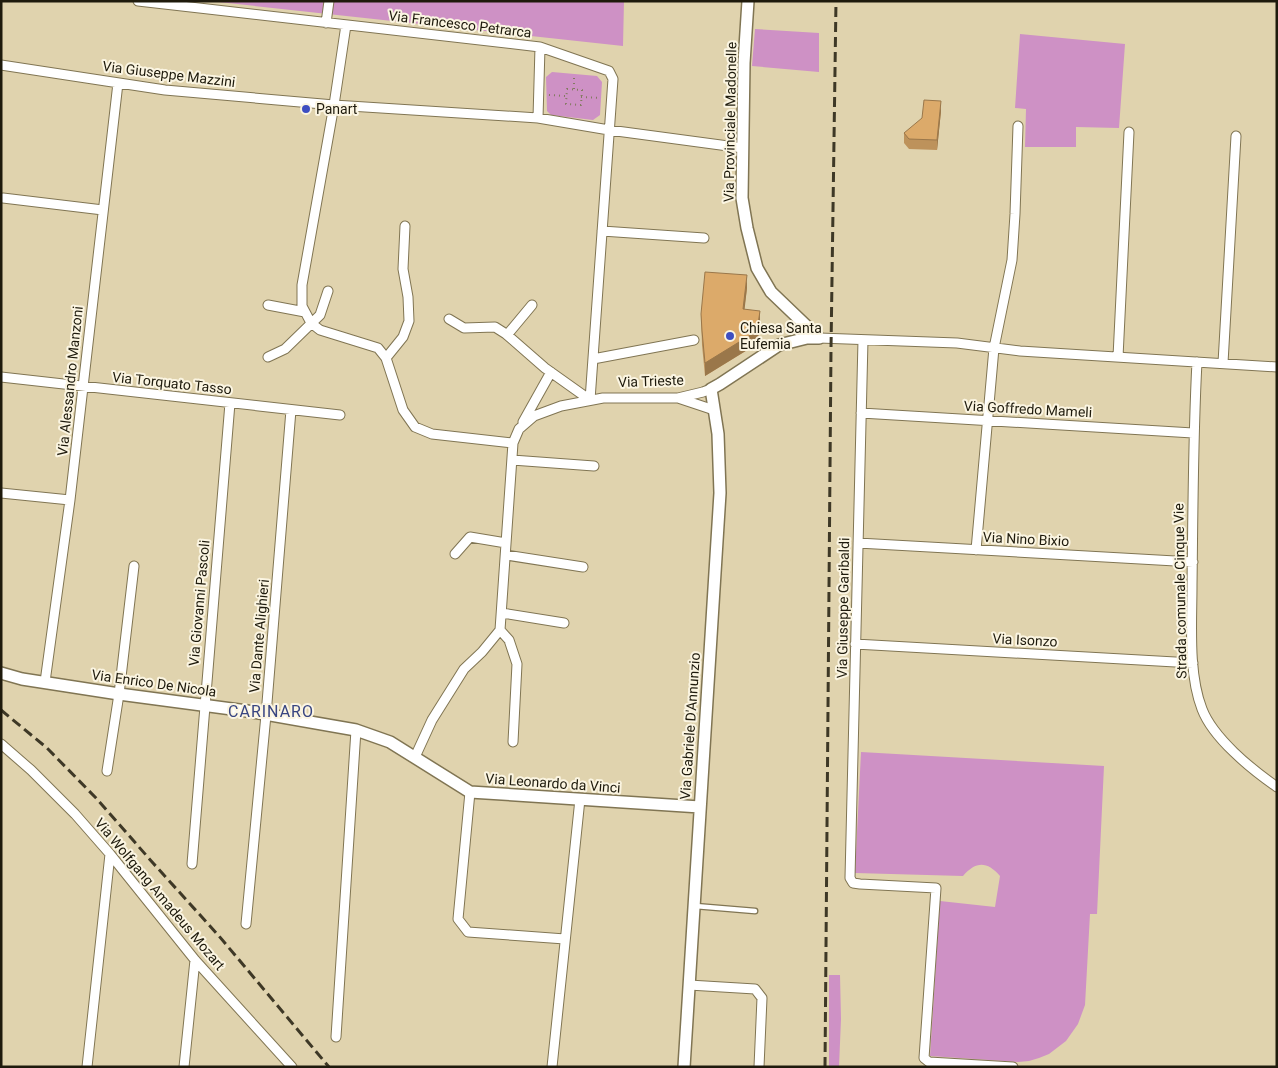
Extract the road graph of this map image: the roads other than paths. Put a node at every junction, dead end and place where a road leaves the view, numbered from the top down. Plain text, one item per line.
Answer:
1 (138, 1) edge
2 (328, 1) edge
3 (748, 1) edge
4 (326, 23) junction
5 (346, 25) junction
6 (540, 47) junction
7 (1, 65) edge
8 (118, 83) junction
9 (334, 105) junction
10 (538, 118) junction
11 (1018, 126) dead end
12 (609, 130) junction
13 (1129, 132) dead end
14 (1236, 136) dead end
15 (743, 148) junction
16 (3, 198) dead end
17 (103, 210) junction
18 (405, 226) dead end
19 (602, 231) junction
20 (704, 238) dead end
21 (328, 291) dead end
22 (268, 305) dead end
23 (532, 306) dead end
24 (306, 313) junction
25 (449, 319) dead end
26 (311, 323) junction
27 (507, 335) junction
28 (819, 338) junction
29 (694, 340) dead end
30 (863, 340) junction
31 (994, 348) junction
32 (268, 357) dead end
33 (1118, 357) junction
34 (386, 358) junction
35 (593, 359) junction
36 (1197, 362) junction
37 (1223, 363) junction
38 (1277, 366) edge
39 (551, 372) junction
40 (1, 377) edge
41 (82, 386) junction
42 (711, 389) junction
43 (678, 398) junction
44 (590, 400) junction
45 (230, 403) junction
46 (291, 410) junction
47 (714, 410) junction
48 (861, 413) junction
49 (340, 415) dead end
50 (987, 420) junction
51 (519, 429) junction
52 (1193, 433) junction
53 (513, 443) junction
54 (512, 460) junction
55 (594, 466) dead end
56 (1, 494) edge
57 (70, 500) junction
58 (506, 543) junction
59 (858, 543) junction
60 (976, 550) junction
61 (454, 554) dead end
62 (506, 556) junction
63 (1192, 562) junction
64 (134, 566) dead end
65 (583, 567) dead end
66 (502, 613) junction
67 (564, 623) dead end
68 (500, 630) junction
69 (856, 644) junction
70 (1193, 663) junction
71 (1, 673) edge
72 (45, 682) junction
73 (119, 694) junction
74 (204, 706) junction
75 (266, 715) junction
76 (356, 730) junction
77 (512, 742) dead end
78 (1, 744) edge
79 (415, 757) junction
80 (107, 771) dead end
81 (1277, 787) edge
82 (470, 792) junction
83 (580, 799) junction
84 (700, 807) junction
85 (110, 854) junction
86 (192, 864) dead end
87 (693, 906) junction
88 (755, 911) dead end
89 (246, 924) dead end
90 (565, 939) junction
91 (195, 960) junction
92 (689, 984) junction
93 (336, 1037) dead end
94 (288, 1065) edge
95 (87, 1067) edge
96 (184, 1067) edge
97 (552, 1067) edge
98 (684, 1067) edge
99 (759, 1067) edge
100 (1013, 1067) edge

1 - 4 street, Via Francesco Petrarca
2 - 4 street
3 - 15 street, Via Provinciale Madonelle
4 - 5 street, Via Francesco Petrarca
5 - 6 street, Via Francesco Petrarca
5 - 9 street
6 - 10 street
6 - 12 street, Via Francesco Petrarca
7 - 8 street, Via Giuseppe Mazzini
8 - 9 street, Via Giuseppe Mazzini
8 - 17 street, Via Alessandro Manzoni
9 - 10 street, Via Giuseppe Mazzini
9 - 24 street
10 - 12 street, Via Giuseppe Mazzini
11 - 31 street
12 - 15 street, Via Giuseppe Mazzini
12 - 19 street, Via Francesco Petrarca
13 - 33 street
14 - 37 street
15 - 28 street, Via Provinciale Madonelle
16 - 17 street
17 - 41 street, Via Alessandro Manzoni
18 - 34 street
19 - 20 street
19 - 35 street, Via Francesco Petrarca
21 - 26 street
22 - 24 street
23 - 27 street
24 - 26 street
25 - 27 street
26 - 32 street
26 - 34 street
27 - 39 street
28 - 30 street
28 - 42 street, Via Trieste
29 - 35 street
30 - 31 street
30 - 48 street, Via Giuseppe Garibaldi
31 - 33 street
31 - 50 street
33 - 36 street
34 - 53 street
35 - 44 street, Via Francesco Petrarca
36 - 37 street
36 - 52 street, Strada comunale Cinque Vie
37 - 38 street
39 - 44 street
39 - 51 street
40 - 41 street, Via Torquato Tasso
41 - 45 street, Via Torquato Tasso
41 - 57 street, Via Alessandro Manzoni
42 - 43 street, Via Trieste
42 - 47 street, Via Gabriele D'Annunzio
43 - 44 street, Via Trieste
43 - 47 street
44 - 51 street, Via Trieste
45 - 46 street, Via Torquato Tasso
45 - 74 street, Via Giovanni Pascoli
46 - 49 street, Via Torquato Tasso
46 - 75 street, Via Dante Alighieri
47 - 84 street, Via Gabriele D'Annunzio
48 - 50 street, Via Goffredo Mameli
48 - 59 street, Via Giuseppe Garibaldi
50 - 52 street, Via Goffredo Mameli
50 - 60 street
51 - 53 street
52 - 63 street, Strada comunale Cinque Vie
53 - 54 street
54 - 55 street
54 - 58 street
56 - 57 street
57 - 72 street, Via Alessandro Manzoni
58 - 61 street
58 - 62 street
59 - 60 street, Via Nino Bixio
59 - 69 street, Via Giuseppe Garibaldi
60 - 63 street, Via Nino Bixio
62 - 65 street
62 - 66 street
63 - 70 street, Strada comunale Cinque Vie
64 - 73 street
66 - 67 street
66 - 68 street
68 - 77 street
68 - 79 street
69 - 70 street, Via Isonzo
69 - 100 street, Via Giuseppe Garibaldi
70 - 81 street, Strada comunale Cinque Vie
71 - 72 street, Via Enrico De Nicola
72 - 73 street, Via Enrico De Nicola
73 - 74 street, Via Enrico De Nicola
73 - 80 street
74 - 75 street, Via Enrico De Nicola
74 - 86 street, Via Giovanni Pascoli
75 - 76 street, Via Enrico De Nicola
75 - 89 street, Via Dante Alighieri
76 - 79 street, Via Enrico De Nicola
76 - 93 street
78 - 85 street, Via Wolfgang Amadeus Mozart
79 - 82 street, Via Leonardo da Vinci
82 - 83 street, Via Leonardo da Vinci
82 - 90 street
83 - 84 street, Via Leonardo da Vinci
83 - 90 street
84 - 87 street, Via Gabriele D'Annunzio
85 - 91 street, Via Wolfgang Amadeus Mozart
85 - 95 street
87 - 88 lane
87 - 92 street, Via Gabriele D'Annunzio
90 - 97 street
91 - 94 street, Via Wolfgang Amadeus Mozart
91 - 96 street
92 - 98 street, Via Gabriele D'Annunzio
92 - 99 street

